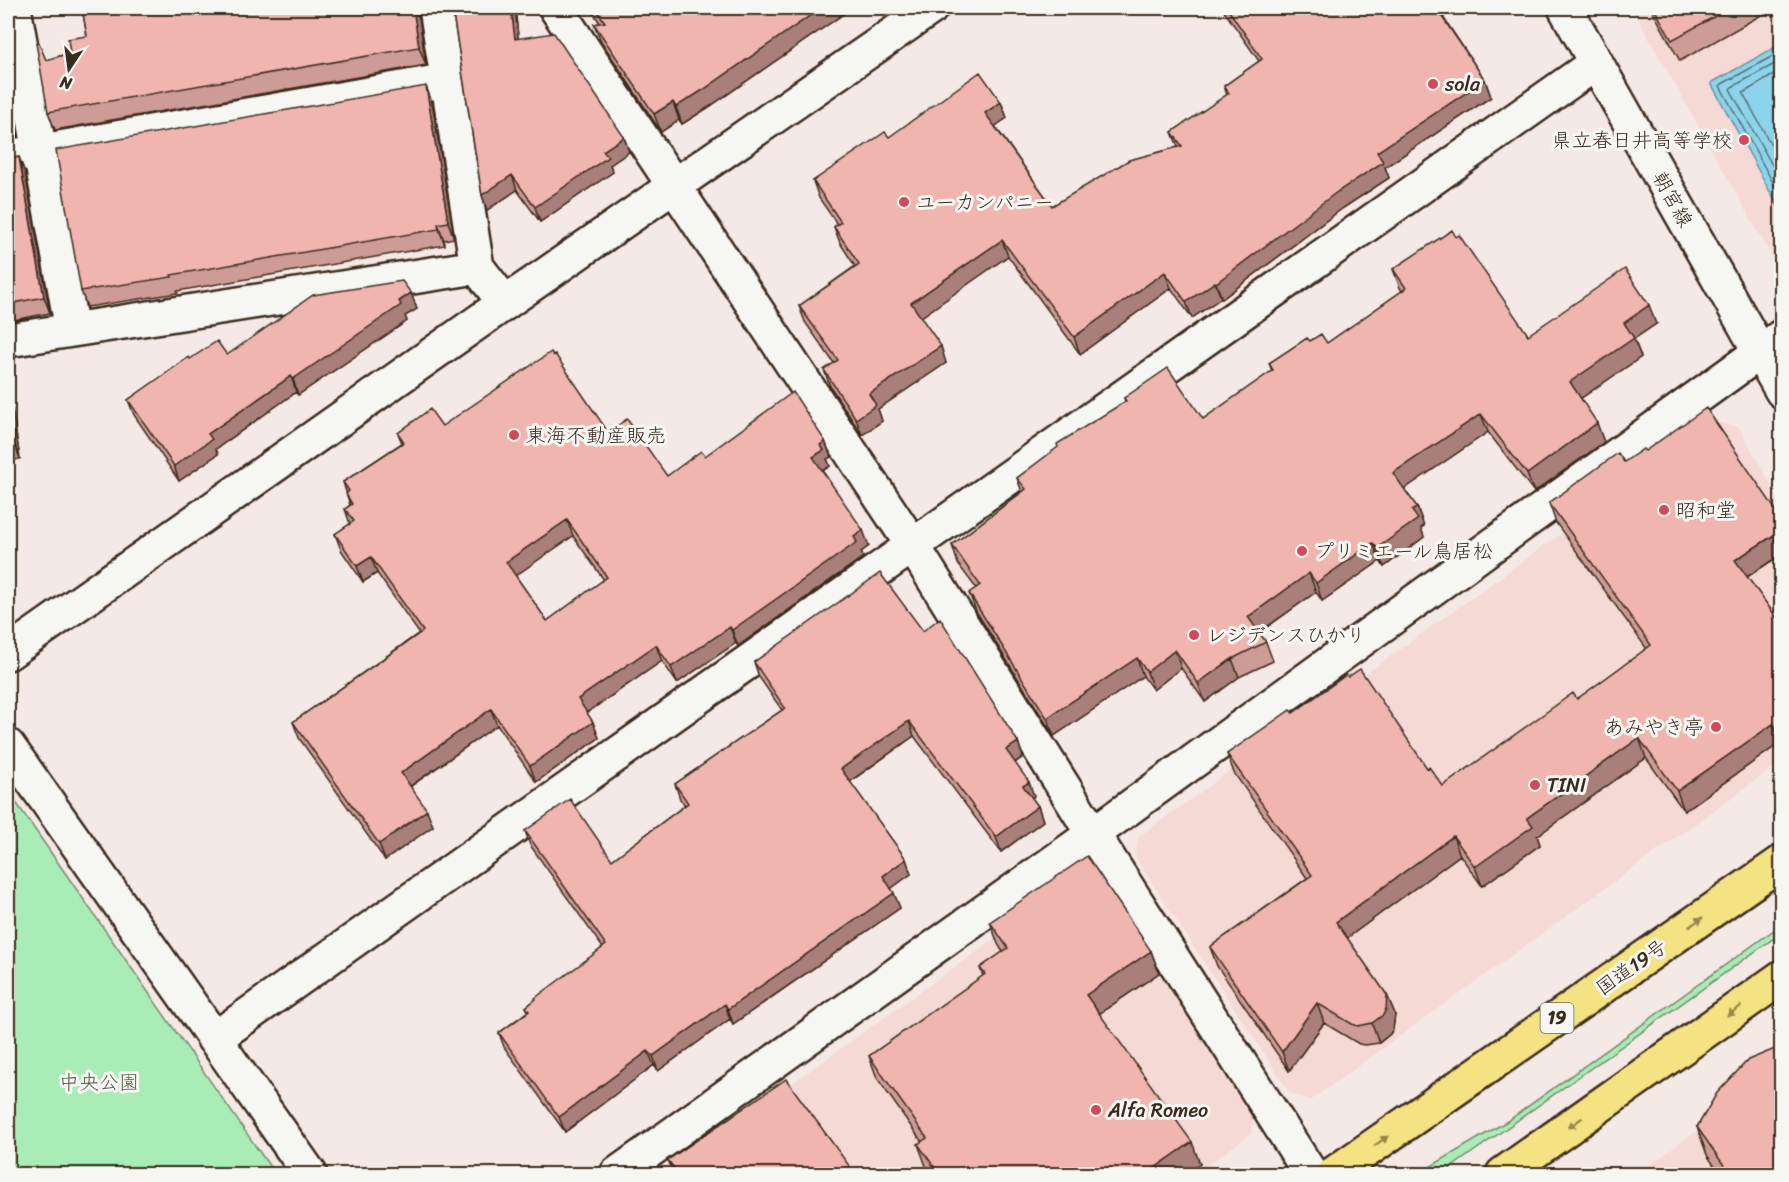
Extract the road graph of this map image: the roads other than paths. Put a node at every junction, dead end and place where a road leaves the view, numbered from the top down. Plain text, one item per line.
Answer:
1 (14, 8) edge
2 (436, 8) edge
3 (556, 8) edge
4 (931, 8) edge
5 (1565, 8) edge
6 (1596, 63) junction
7 (448, 80) junction
8 (40, 152) junction
9 (8, 157) edge
10 (676, 186) junction
11 (477, 267) junction
12 (505, 303) junction
13 (72, 330) junction
14 (8, 340) edge
15 (1771, 344) edge
16 (1782, 391) edge
17 (913, 546) junction
18 (8, 653) edge
19 (8, 746) edge
20 (1093, 834) junction
21 (1782, 862) edge
22 (1782, 977) edge
23 (214, 1039) junction
24 (310, 1174) edge
25 (617, 1174) edge
26 (1311, 1174) edge
27 (1333, 1174) edge
28 (1503, 1174) edge

1 - 8 street
2 - 7 street
3 - 10 street
4 - 10 street
5 - 6 street, 朝宮線
6 - 15 street, 朝宮線
6 - 17 street
7 - 8 street
7 - 11 street
8 - 9 street
8 - 13 street
10 - 12 street
10 - 17 street
11 - 12 street
11 - 13 street
12 - 18 street
13 - 14 street
15 - 16 street, 朝宮線
15 - 20 street
17 - 20 street
17 - 23 street
19 - 23 street
20 - 25 street
20 - 26 street
27 -> 21 highway, 国道19号 / 19
22 -> 28 highway
23 - 24 street

